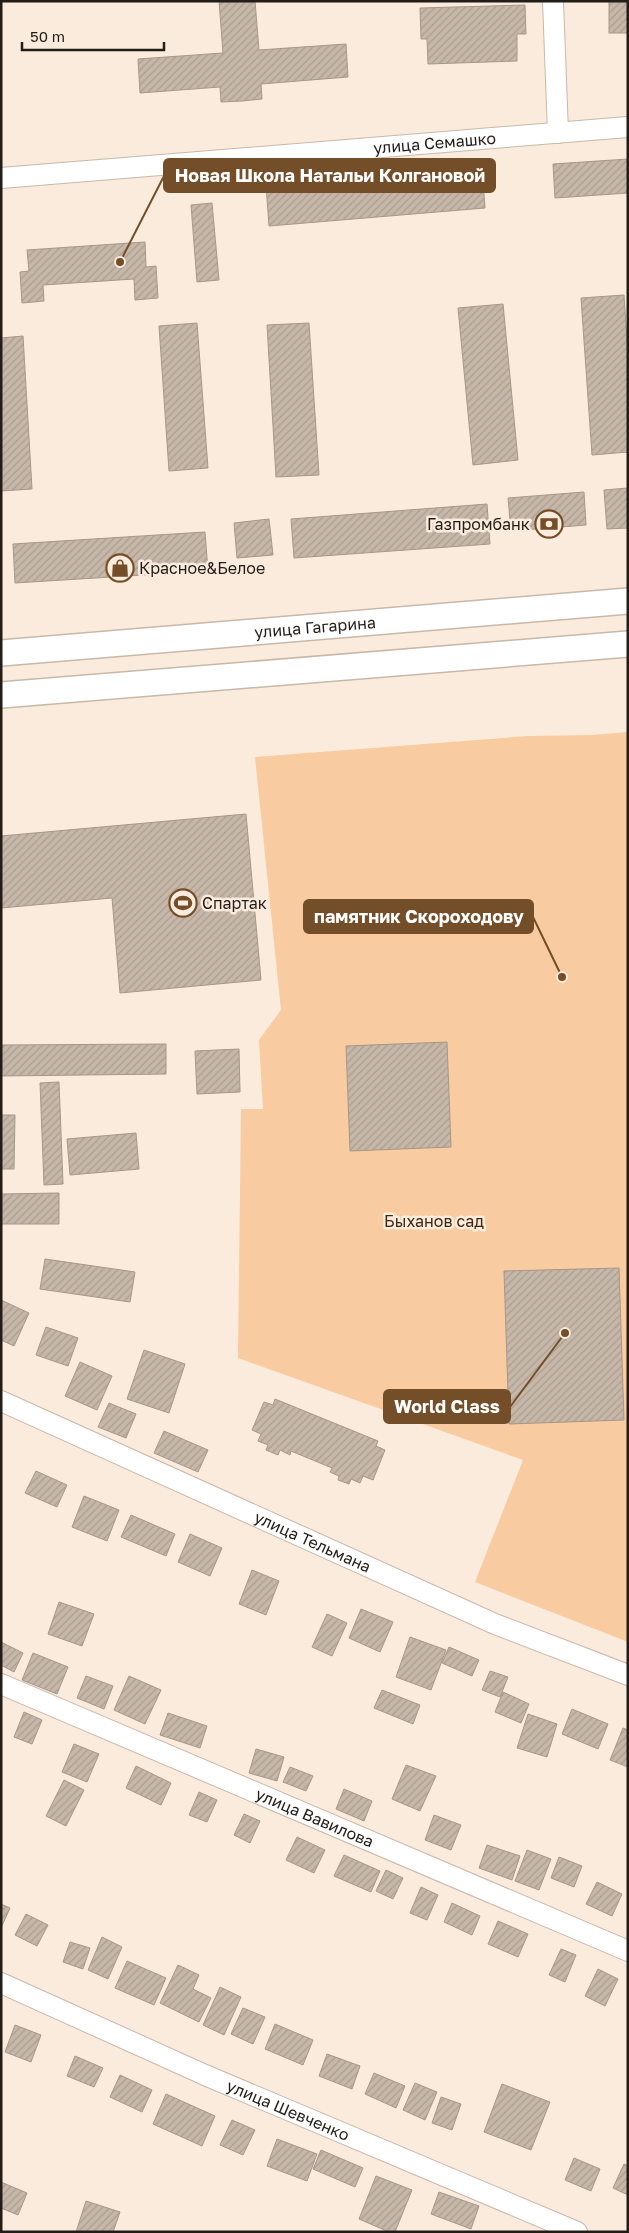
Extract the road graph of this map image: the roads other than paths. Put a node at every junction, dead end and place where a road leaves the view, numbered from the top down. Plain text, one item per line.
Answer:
1 (554, 1) edge
2 (628, 127) edge
3 (558, 133) junction
4 (1, 178) edge
5 (628, 601) edge
6 (628, 644) edge
7 (1, 654) edge
8 (1, 695) edge
9 (1, 1401) edge
10 (628, 1675) edge
11 (1, 1684) edge
12 (628, 1951) edge
13 (1, 1983) edge
14 (577, 2232) edge

1 - 3 street
2 - 3 street, улица Семашко
3 - 4 street, улица Семашко
5 - 7 main road, улица Гагарина
6 - 8 main road
9 - 10 street, улица Тельмана
11 - 12 street, улица Вавилова
13 - 14 street, улица Шевченко

